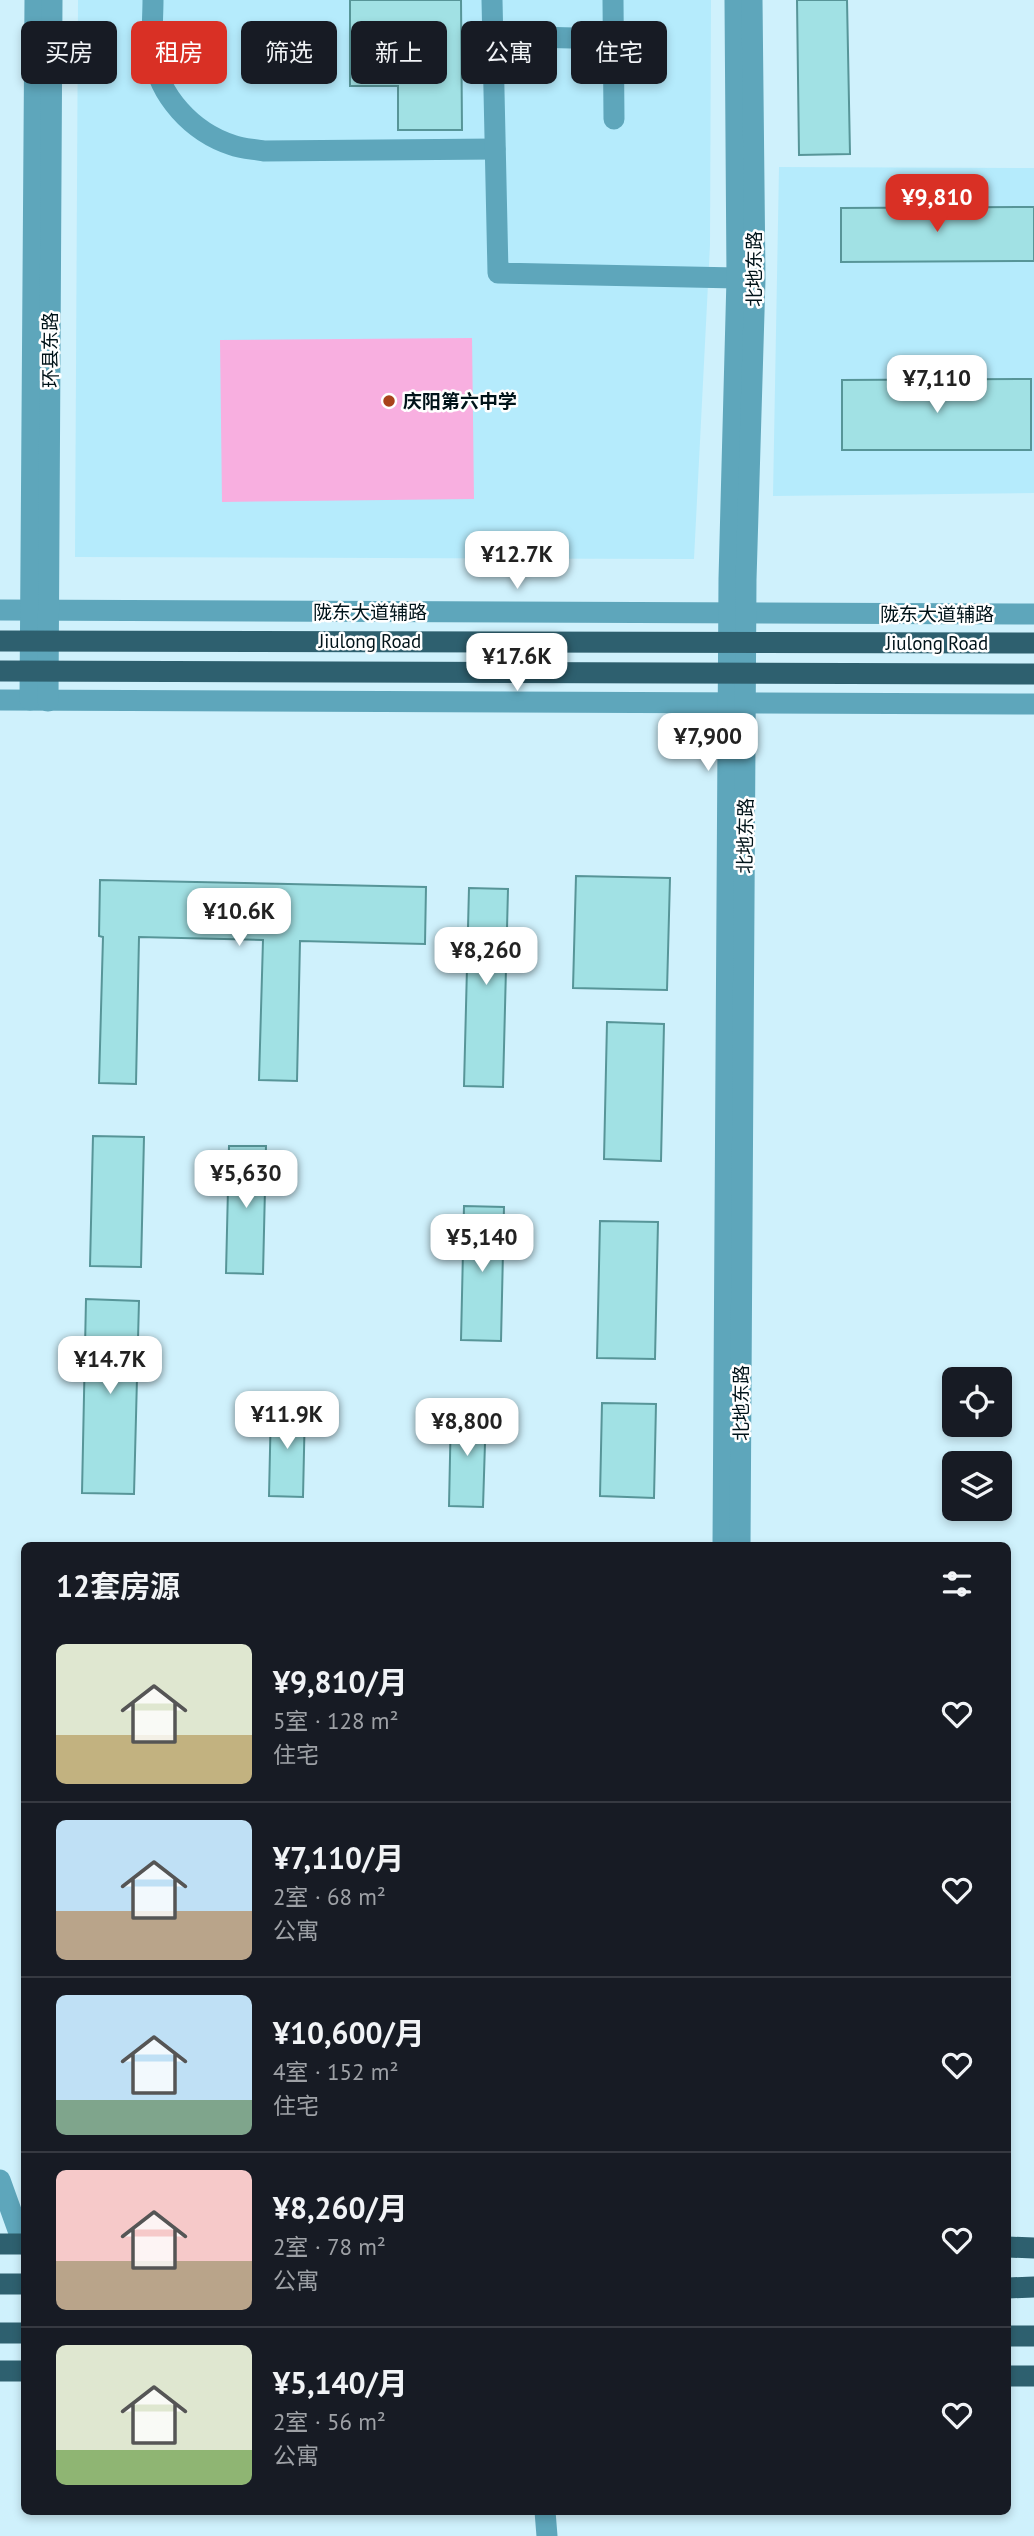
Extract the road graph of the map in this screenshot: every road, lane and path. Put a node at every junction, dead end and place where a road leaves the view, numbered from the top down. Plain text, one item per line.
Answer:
1 (34, 0) edge
2 (52, 0) edge
3 (153, 0) edge
4 (492, 0) edge
5 (613, 0) edge
6 (735, 0) edge
7 (752, 0) edge
8 (493, 21) edge
9 (613, 21) edge
10 (494, 84) edge
11 (614, 84) edge
12 (614, 120) dead end
13 (495, 149) junction
14 (737, 278) junction
15 (0, 610) edge
16 (40, 611) junction
17 (737, 613) junction
18 (1034, 614) edge
19 (0, 640) edge
20 (40, 641) junction
21 (737, 642) junction
22 (1034, 643) edge
23 (0, 671) edge
24 (39, 671) junction
25 (737, 673) junction
26 (1034, 674) edge
27 (0, 700) edge
28 (39, 701) junction
29 (737, 703) junction
30 (1034, 704) edge
31 (723, 1542) edge
32 (740, 1542) edge
33 (0, 2180) edge
34 (21, 2236) edge
35 (0, 2244) edge
36 (21, 2244) edge
37 (1011, 2248) edge
38 (1034, 2248) edge
39 (0, 2284) edge
40 (21, 2284) edge
41 (1034, 2287) edge
42 (1011, 2288) edge
43 (0, 2333) edge
44 (21, 2333) edge
45 (1011, 2336) edge
46 (1034, 2336) edge
47 (0, 2371) edge
48 (21, 2371) edge
49 (1011, 2376) edge
50 (1034, 2376) edge
51 (545, 2515) edge
52 (547, 2536) edge

1 - 16 street, 环县东路
2 - 16 street, 环县东路
3 - 13 street
4 - 8 street
5 - 9 street
6 - 14 street, 北地东路
7 - 17 street, 北地东路
10 - 13 street
11 - 12 street
13 - 14 street
14 - 17 street, 北地东路
15 - 16 street, 陇东大道辅路
16 - 17 street, 陇东大道辅路
16 - 20 street, 环县东路
17 - 18 street, 陇东大道辅路
17 - 21 street, 北地东路
19 - 20 main road, Jiulong Road
20 - 21 main road, Jiulong Road
20 - 24 street, 环县东路
21 - 22 main road, Jiulong Road
21 - 25 street, 北地东路
23 - 24 main road, Jiulong Road
24 - 25 main road, Jiulong Road
24 - 28 street, 环县东路
25 - 26 main road, Jiulong Road
25 - 29 street, 北地东路
27 - 28 street
28 - 29 street
29 - 30 street
29 - 31 street, 北地东路
29 - 32 street, 北地东路
33 - 34 street
35 - 36 main road
37 - 38 main road
39 - 40 main road
41 - 42 main road
43 - 44 main road
45 - 46 main road
47 - 48 main road
49 - 50 main road
51 - 52 street

